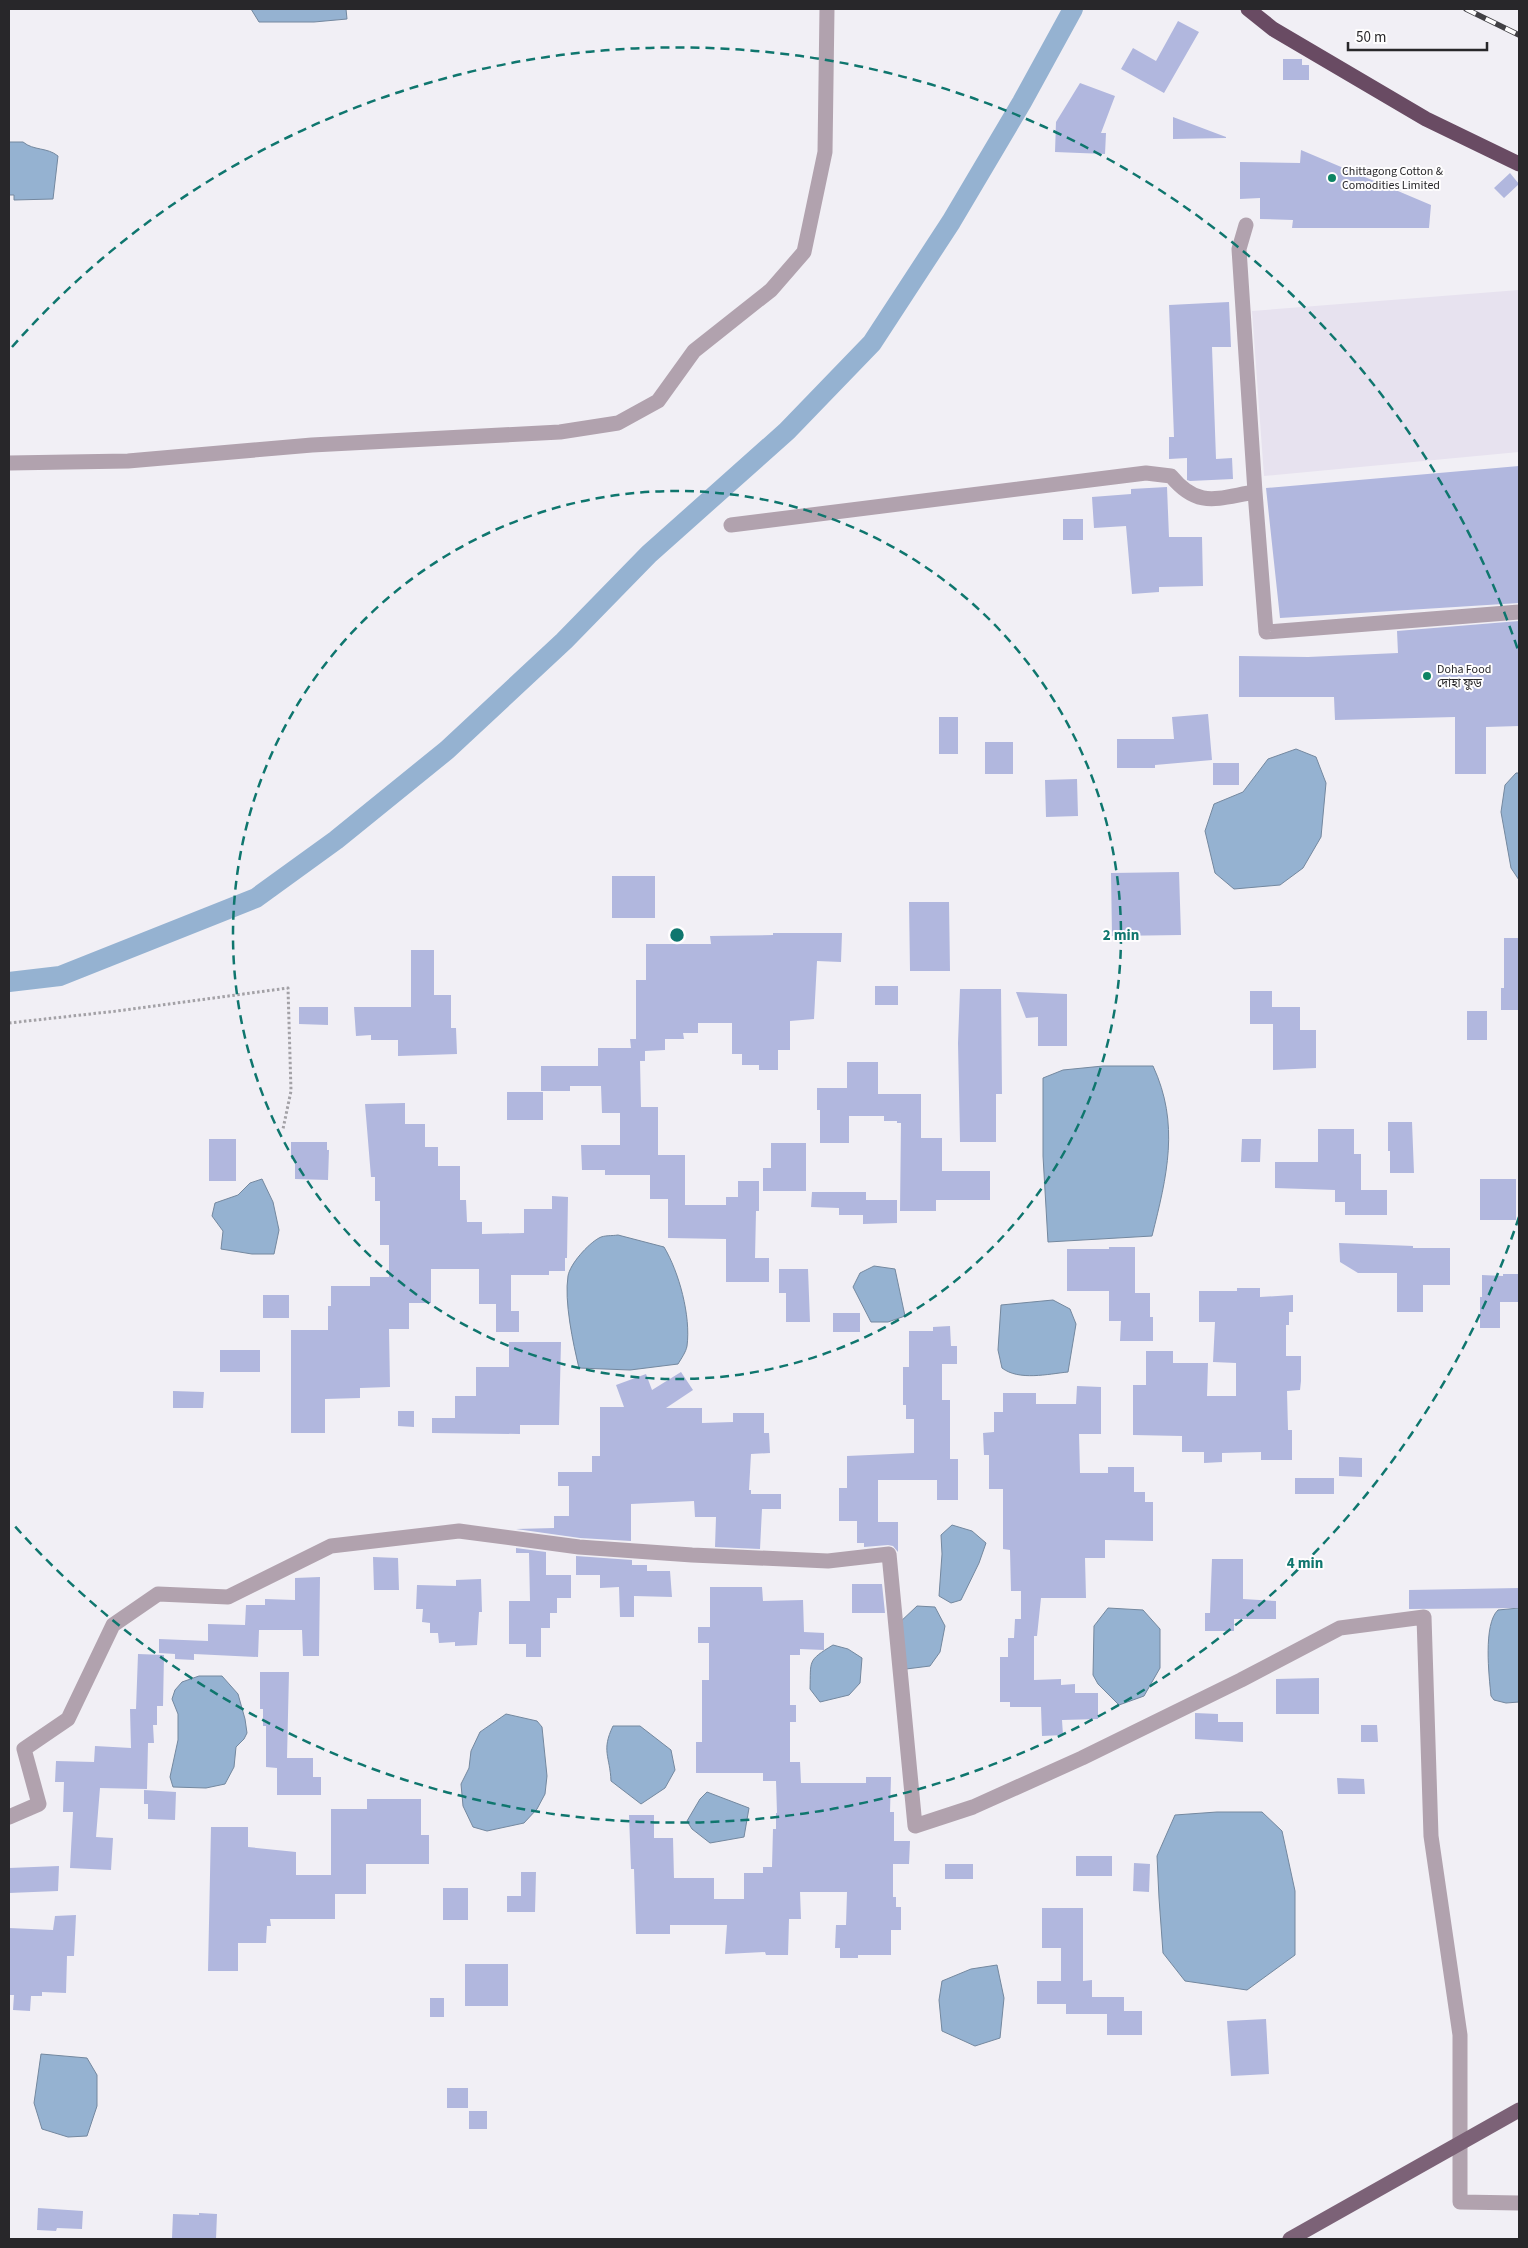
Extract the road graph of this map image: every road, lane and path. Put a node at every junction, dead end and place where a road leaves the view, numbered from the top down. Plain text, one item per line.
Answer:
1 (827, 9) edge
2 (1248, 9) edge
3 (1519, 164) edge
4 (1246, 225) dead end
5 (9, 463) edge
6 (1255, 492) junction
7 (731, 525) dead end
8 (1519, 612) edge
9 (9, 1023) edge
10 (283, 1128) dead end
11 (9, 1818) edge
12 (1519, 2110) edge
13 (1460, 2143) junction
14 (1519, 2203) edge
15 (1290, 2239) edge

1 - 5 street
2 - 3 highway
4 - 6 street
6 - 7 street
6 - 8 street
9 - 10 path
11 - 13 street
12 - 13 main road
13 - 14 street
13 - 15 main road

